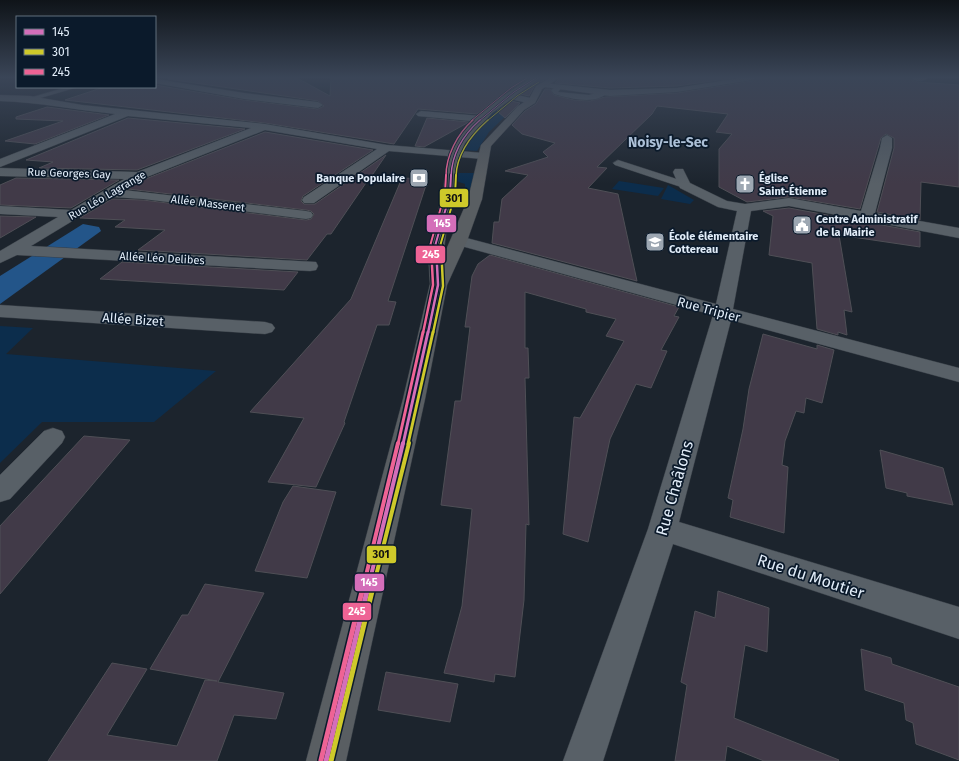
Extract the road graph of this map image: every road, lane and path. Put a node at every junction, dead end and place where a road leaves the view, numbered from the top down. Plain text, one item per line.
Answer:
1 (126, 114) edge
2 (133, 114) edge
3 (188, 114) edge
4 (421, 114) dead end
5 (488, 114) edge
6 (515, 114) edge
7 (177, 117) junction
8 (481, 119) junction
9 (265, 127) junction
10 (886, 138) dead end
11 (386, 148) junction
12 (455, 153) junction
13 (482, 162) junction
14 (0, 163) edge
15 (618, 163) dead end
16 (450, 168) junction
17 (0, 172) edge
18 (678, 172) dead end
19 (138, 176) junction
20 (685, 185) junction
21 (109, 192) junction
22 (450, 194) junction
23 (475, 199) junction
24 (309, 200) dead end
25 (745, 208) junction
26 (0, 210) edge
27 (74, 214) junction
28 (306, 215) dead end
29 (867, 216) junction
30 (959, 233) edge
31 (459, 241) junction
32 (7, 254) edge
33 (310, 266) dead end
34 (438, 284) junction
35 (0, 311) edge
36 (724, 313) junction
37 (265, 328) dead end
38 (959, 375) edge
39 (53, 437) dead end
40 (0, 492) edge
41 (663, 529) junction
42 (959, 623) edge
43 (326, 761) edge
44 (582, 761) edge

1 - 14 street
2 - 7 street
3 - 7 street
4 - 8 street
5 - 8 main road
6 - 13 main road
7 - 9 street
8 - 12 main road
9 - 11 street
9 - 19 street, Rue Léo Lagrange
10 - 29 street
11 - 12 street
11 - 16 street
11 - 24 street
12 - 13 street
12 - 16 main road
13 - 16 street
13 - 23 main road
15 - 20 street
16 - 22 main road
17 - 19 street, Rue Georges Gay
18 - 20 street
19 - 21 street, Rue Léo Lagrange
20 - 25 street
21 - 27 street, Rue Léo Lagrange
21 - 28 street, Allée Massenet
22 - 23 street
22 - 34 main road
23 - 31 main road
25 - 29 street
25 - 36 street, Rue Chaâlons
26 - 27 street
27 - 32 street, Rue Léo Lagrange
29 - 30 street
31 - 34 main road
31 - 36 street, Rue Tripier
32 - 33 street, Allée Léo Delibes
34 - 43 main road
35 - 37 street, Allée Bizet
36 - 38 street, Rue Tripier
36 - 41 street, Rue Chaâlons
39 - 40 street
41 - 42 street, Rue du Moutier
41 - 44 street, Rue Chaâlons

